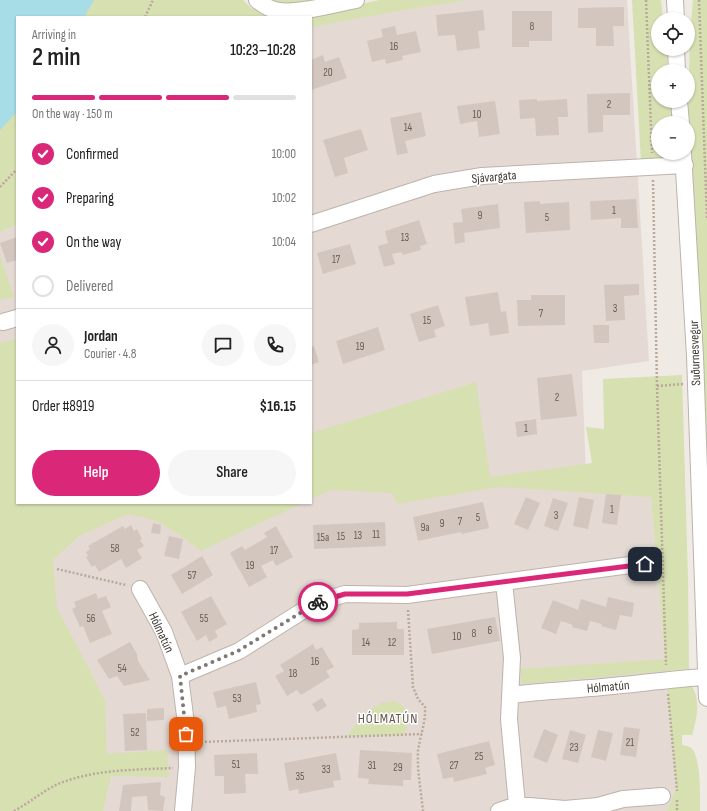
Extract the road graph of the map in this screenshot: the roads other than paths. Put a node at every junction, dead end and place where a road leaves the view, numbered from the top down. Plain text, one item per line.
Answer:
1 (257, 0) edge
2 (356, 0) edge
3 (675, 0) edge
4 (676, 12) edge
5 (680, 160) edge
6 (684, 160) edge
7 (312, 224) edge
8 (645, 564) dead end
9 (504, 582) junction
10 (140, 589) road end
11 (180, 676) junction
12 (706, 677) junction
13 (511, 695) junction
14 (707, 698) edge
15 (662, 796) dead end
16 (517, 805) junction
17 (183, 811) edge
18 (500, 811) edge

1 - 2 street
3 - 4 street
5 - 7 street, Sjávargata
6 - 12 street, Suðurnesvegur
8 - 9 street
9 - 11 street
9 - 13 street
10 - 11 street, Hólmatún
11 - 17 street, Hólmatún
12 - 13 street, Hólmatún
12 - 14 street, Suðurnesvegur
13 - 16 street
15 - 16 street
16 - 18 street

